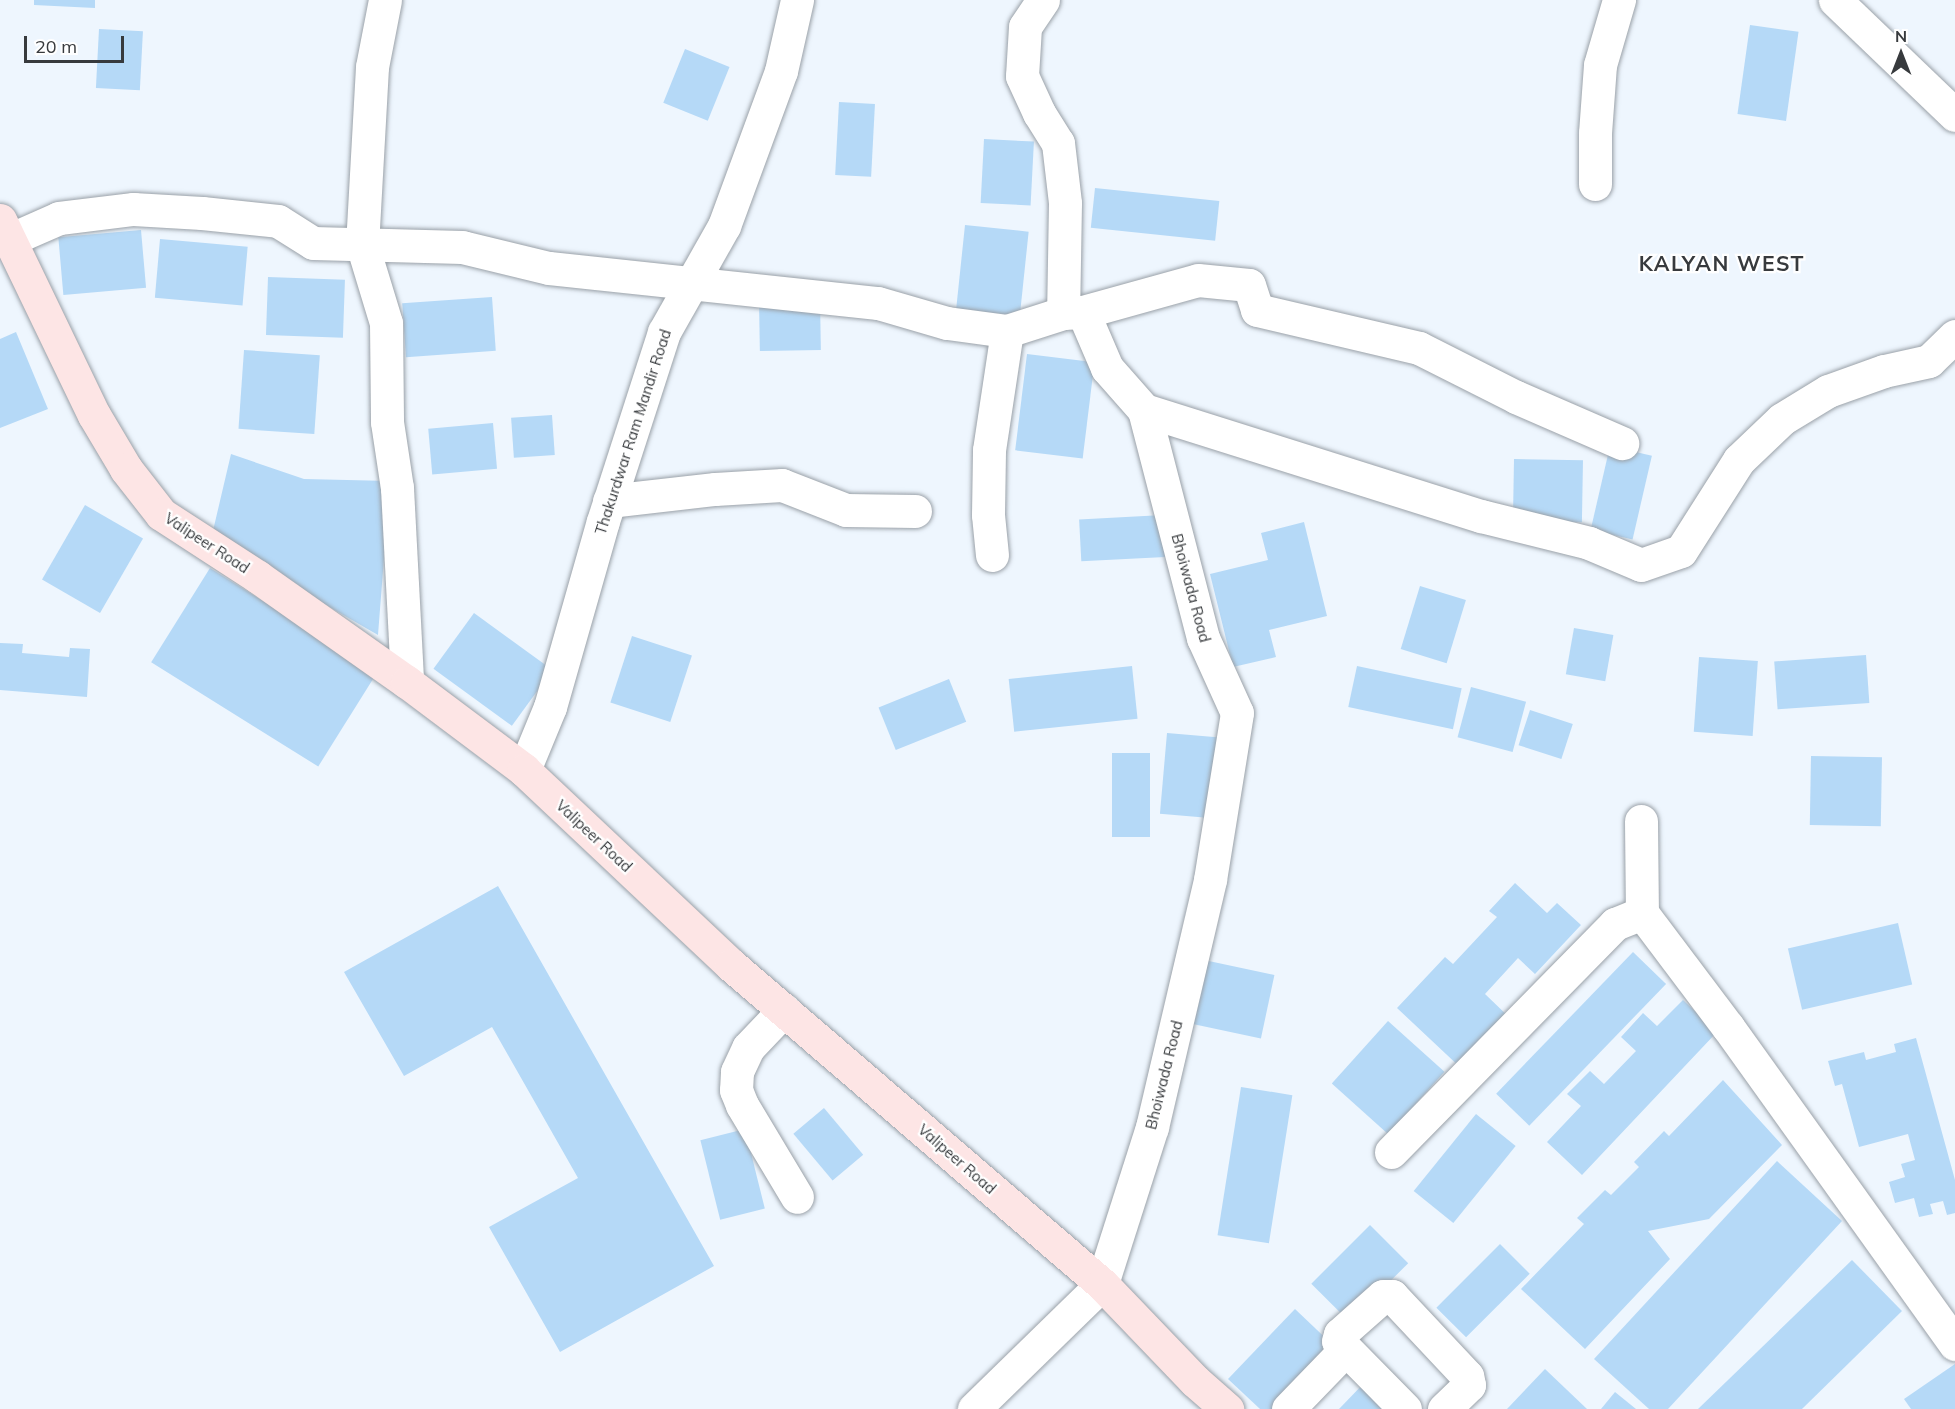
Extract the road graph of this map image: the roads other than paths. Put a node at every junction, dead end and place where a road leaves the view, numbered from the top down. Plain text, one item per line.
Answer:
1 (385, 0) edge
2 (796, 0) edge
3 (1043, 0) edge
4 (1619, 0) edge
5 (1835, 0) edge
6 (1955, 115) edge
7 (1595, 184) dead end
8 (3, 233) edge
9 (362, 244) junction
10 (692, 282) junction
11 (1073, 313) junction
12 (1007, 331) junction
13 (1955, 336) edge
14 (1144, 410) junction
15 (1622, 443) dead end
16 (609, 501) junction
17 (915, 511) dead end
18 (992, 555) dead end
19 (407, 682) junction
20 (524, 771) junction
21 (1641, 820) dead end
22 (1642, 913) junction
23 (784, 1010) junction
24 (1390, 1152) dead end
25 (797, 1197) dead end
26 (1102, 1284) junction
27 (1955, 1344) edge
28 (1345, 1350) junction
29 (974, 1409) edge
30 (1227, 1409) edge
31 (1288, 1409) edge
32 (1405, 1409) edge
33 (1444, 1409) edge

1 - 9 street
2 - 10 street, Thakurdwar Ram Mandir Road
3 - 11 street, Bhoiwada Road
4 - 7 street
5 - 6 street
8 - 9 street
8 - 19 street, Valipeer Road
9 - 10 street
9 - 19 street
10 - 12 street
10 - 16 street, Thakurdwar Ram Mandir Road
11 - 12 street
11 - 14 street, Bhoiwada Road
11 - 15 street
12 - 18 street
13 - 14 street
14 - 26 street, Bhoiwada Road
16 - 17 street
16 - 20 street, Thakurdwar Ram Mandir Road
19 - 20 street, Valipeer Road
20 - 23 street, Valipeer Road
21 - 22 street
22 - 24 street
22 - 27 street
23 - 25 street
23 - 26 street, Valipeer Road
26 - 29 street
26 - 30 street, Valipeer Road
28 - 31 street
28 - 32 street
28 - 33 street

